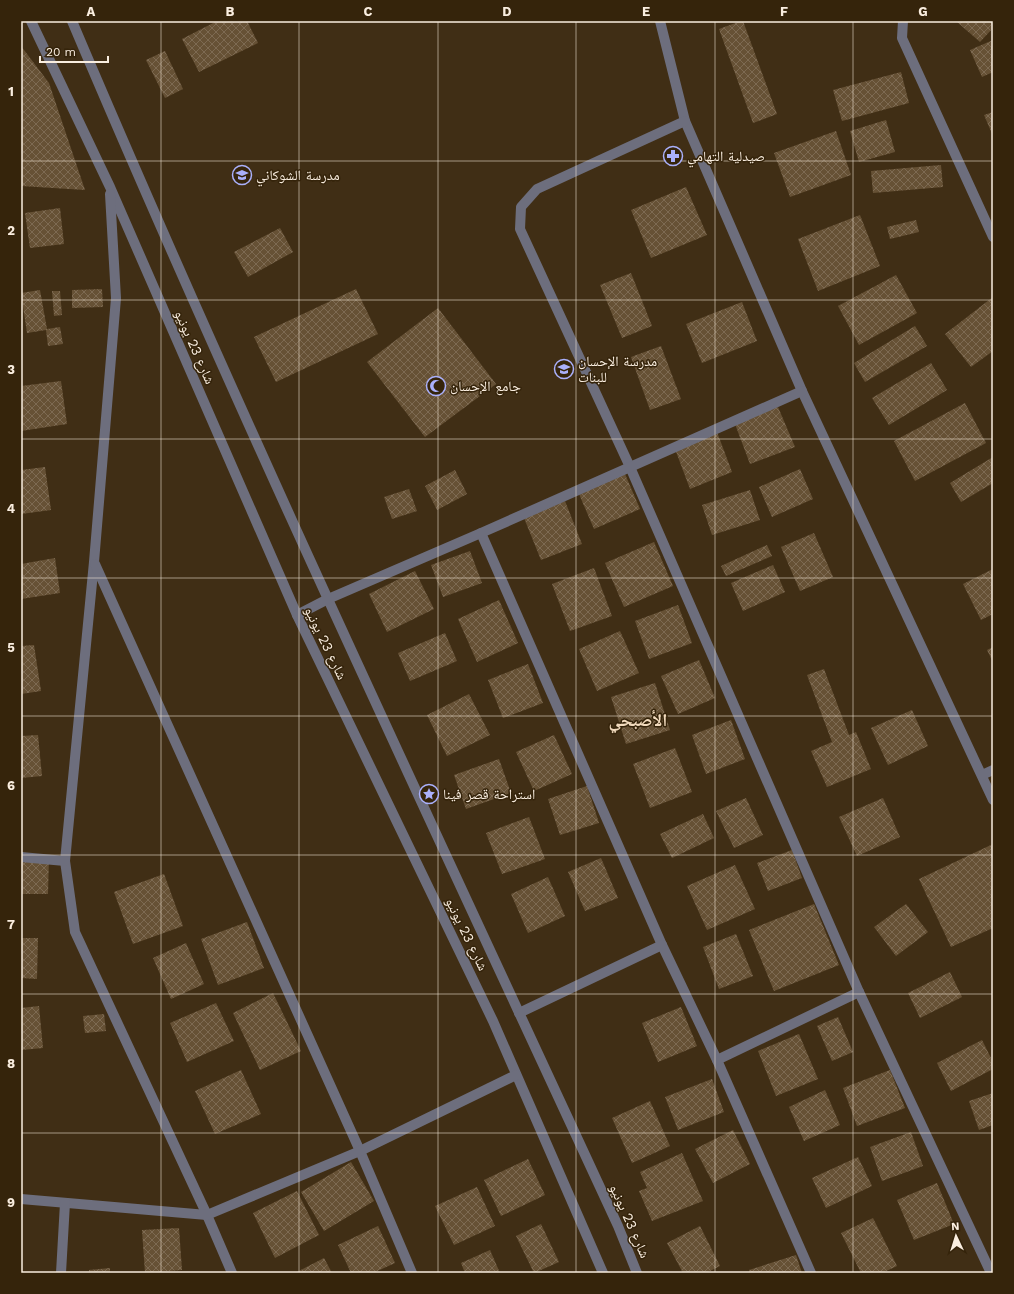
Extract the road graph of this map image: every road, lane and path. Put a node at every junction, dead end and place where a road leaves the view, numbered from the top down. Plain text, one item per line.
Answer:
1 (31, 21) edge
2 (72, 21) edge
3 (660, 21) edge
4 (903, 21) edge
5 (685, 121) junction
6 (110, 187) junction
7 (993, 237) edge
8 (802, 391) junction
9 (630, 467) junction
10 (481, 533) junction
11 (94, 562) junction
12 (328, 599) junction
13 (297, 615) junction
14 (993, 770) edge
15 (982, 775) junction
16 (993, 800) edge
17 (21, 857) edge
18 (65, 861) junction
19 (662, 945) junction
20 (859, 992) junction
21 (519, 1012) junction
22 (717, 1060) junction
23 (516, 1076) junction
24 (360, 1151) junction
25 (21, 1199) edge
26 (65, 1203) junction
27 (207, 1215) junction
28 (61, 1273) edge
29 (232, 1273) edge
30 (412, 1273) edge
31 (603, 1273) edge
32 (638, 1273) edge
33 (811, 1273) edge
34 (991, 1273) edge

1 - 6 street, شارع 23 يونيو
2 - 12 street, شارع 23 يونيو
3 - 5 street
4 - 7 street
5 - 8 street
5 - 9 street
6 - 11 street
6 - 13 street, شارع 23 يونيو
8 - 9 street
8 - 15 street
9 - 10 street
9 - 20 street
10 - 12 street
10 - 19 street
11 - 18 street
11 - 24 street
12 - 13 street
12 - 21 street, شارع 23 يونيو
13 - 23 street, شارع 23 يونيو
14 - 15 street
15 - 16 street
17 - 18 street
18 - 27 street
19 - 21 street
19 - 22 street
20 - 22 street
20 - 34 street
21 - 32 street, شارع 23 يونيو
22 - 33 street
23 - 24 street
23 - 31 street, شارع 23 يونيو
24 - 27 street
24 - 30 street
25 - 26 street
26 - 27 street
26 - 28 street
27 - 29 street

